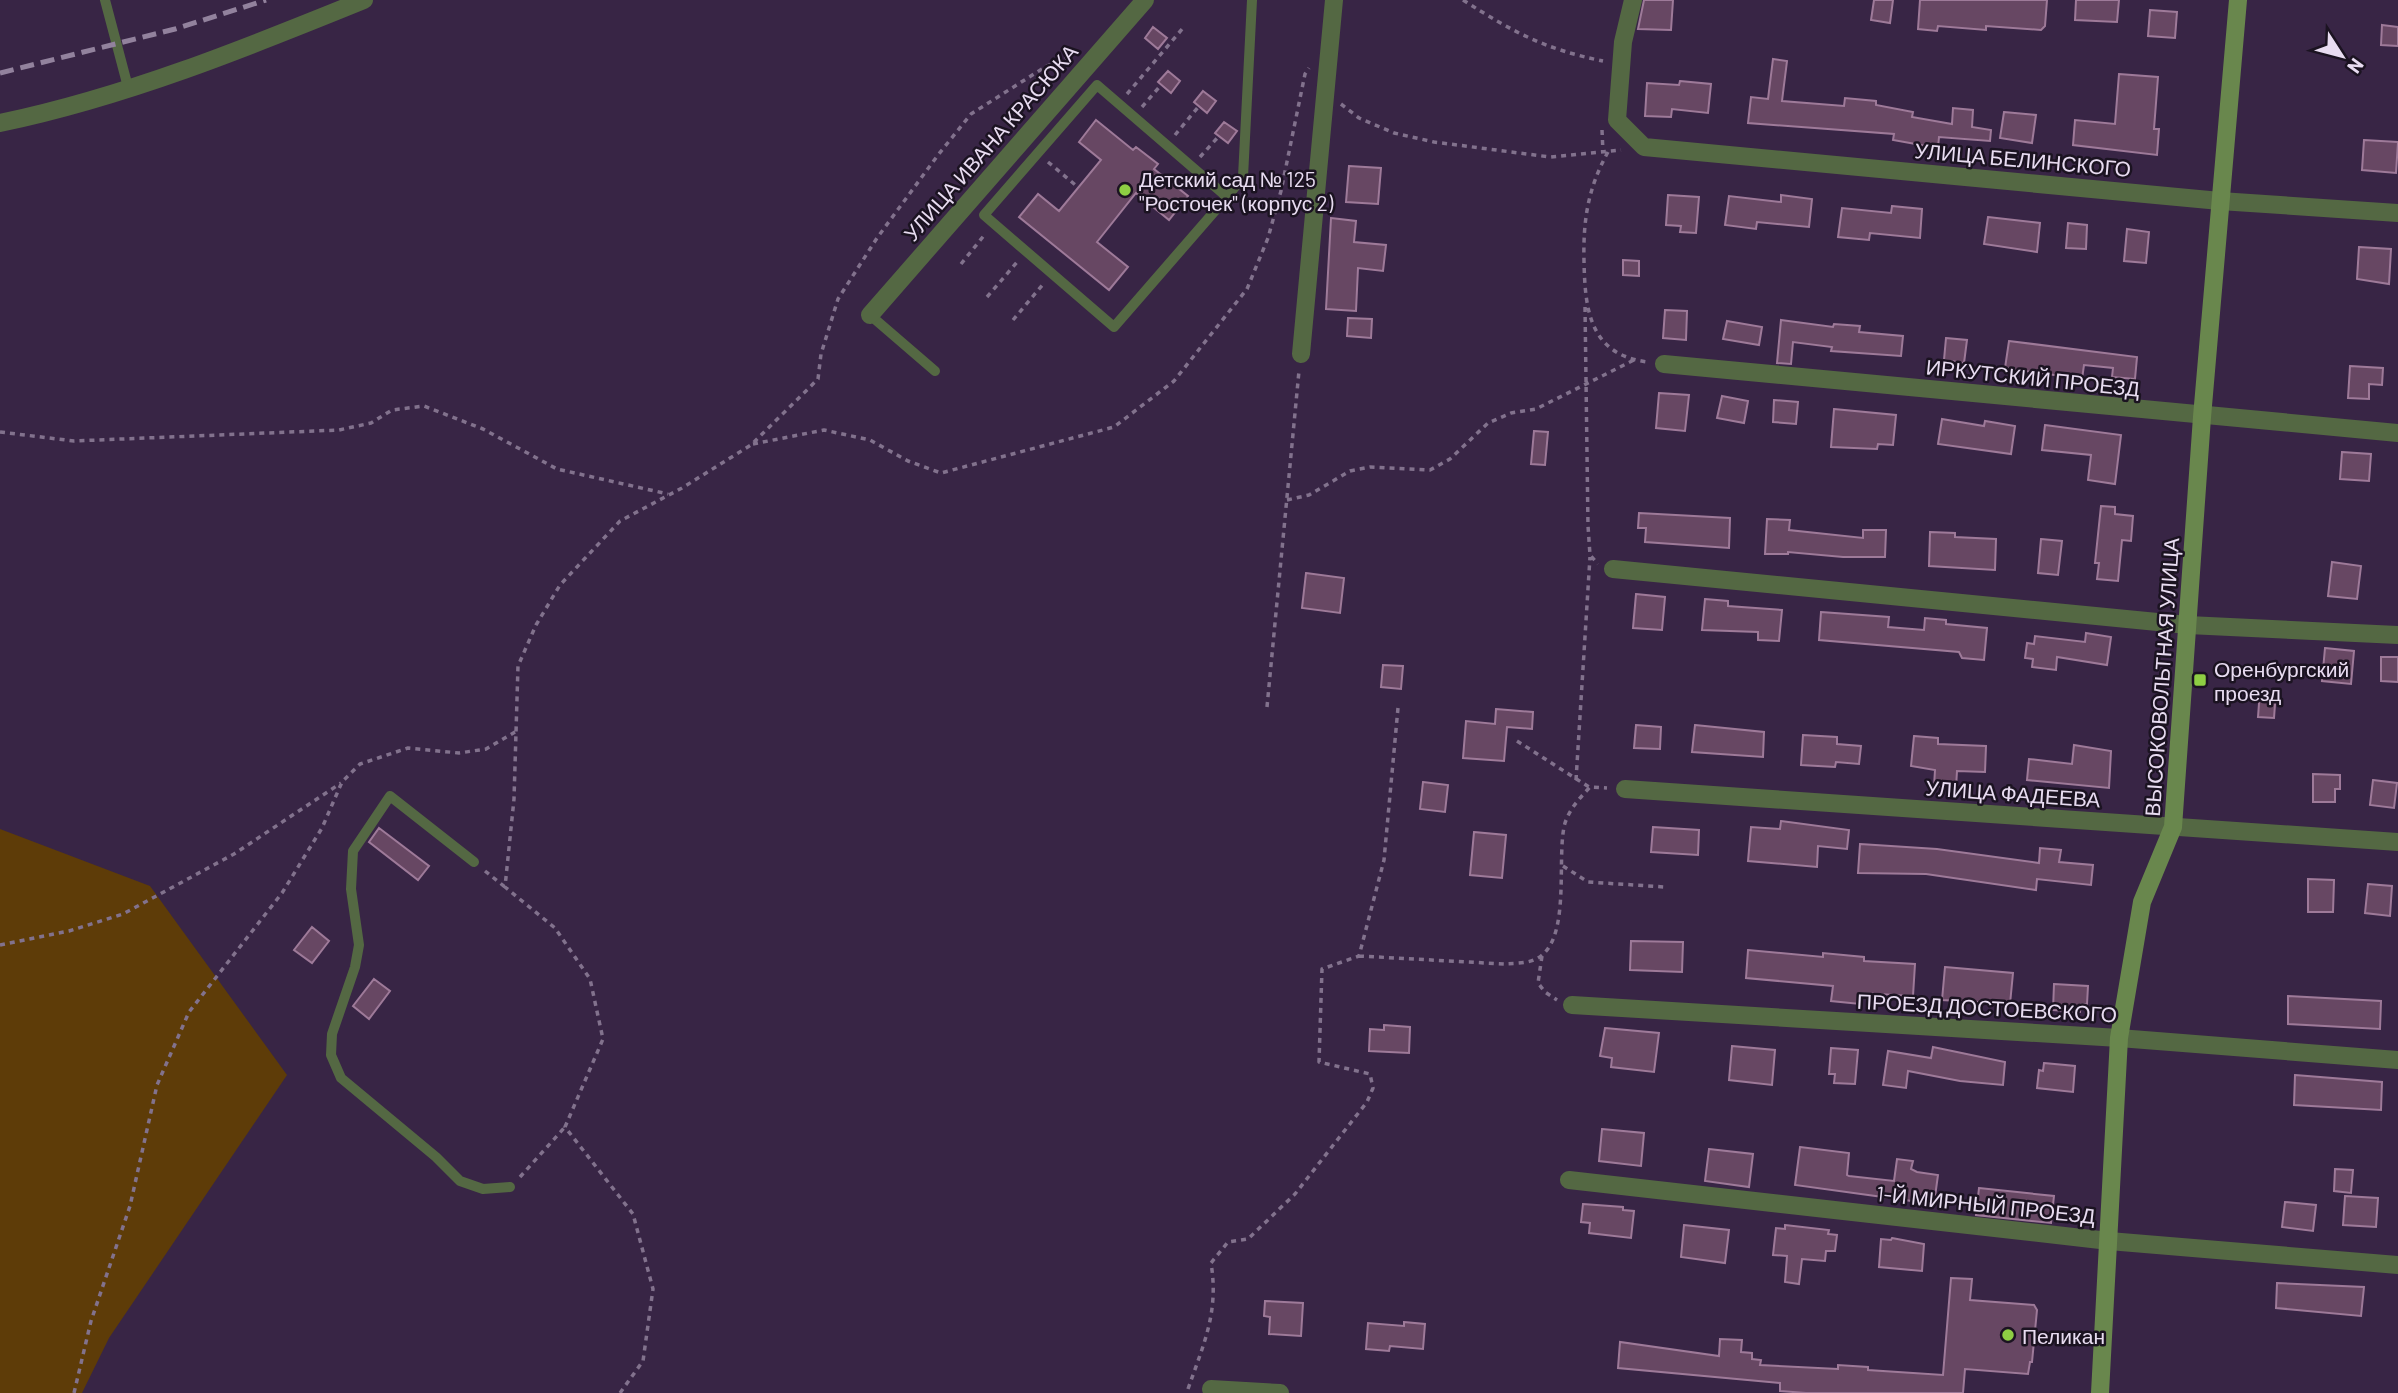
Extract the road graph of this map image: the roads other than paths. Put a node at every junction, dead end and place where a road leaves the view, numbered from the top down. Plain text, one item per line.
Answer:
1 (105, 0) edge
2 (364, 0) edge
3 (1145, 0) edge
4 (1252, 0) edge
5 (1334, 0) edge
6 (1633, 0) edge
7 (2238, 0) edge
8 (128, 87) junction
9 (0, 122) edge
10 (1227, 197) junction
11 (2220, 201) junction
12 (2398, 213) edge
13 (870, 314) joint
14 (1301, 354) road end
15 (1664, 364) road end
16 (935, 371) dead end
17 (2202, 417) junction
18 (2398, 433) edge
19 (1613, 569) road end
20 (2188, 625) junction
21 (2398, 635) edge
22 (1625, 789) road end
23 (2173, 827) junction
24 (2398, 842) edge
25 (474, 862) road end
26 (1572, 1005) road end
27 (2119, 1038) junction
28 (2398, 1060) edge
29 (1569, 1180) dead end
30 (510, 1187) road end
31 (2109, 1241) junction
32 (2398, 1265) edge
33 (1211, 1389) dead end
34 (1280, 1393) edge
35 (2100, 1393) edge

1 - 8 lane
2 - 8 street
3 - 13 street, УЛИЦА ИВАНА КРАСЮКА
4 - 10 lane
5 - 14 street
6 - 11 street, УЛИЦА БЕЛИНСКОГО
7 - 11 street, ВЫСОКОВОЛЬТНАЯ УЛИЦА
8 - 9 street
10 - 10 lane
11 - 12 street, УЛИЦА БЕЛИНСКОГО
11 - 17 street, ВЫСОКОВОЛЬТНАЯ УЛИЦА
13 - 16 lane
15 - 17 street, ИРКУТСКИЙ ПРОЕЗД
17 - 18 street, ИРКУТСКИЙ ПРОЕЗД
17 - 20 street, ВЫСОКОВОЛЬТНАЯ УЛИЦА
19 - 20 street
20 - 21 street
20 - 23 street, ВЫСОКОВОЛЬТНАЯ УЛИЦА
22 - 23 street, УЛИЦА ФАДЕЕВА
23 - 24 street, УЛИЦА ФАДЕЕВА
23 - 27 street, ВЫСОКОВОЛЬТНАЯ УЛИЦА
25 - 30 lane
26 - 27 street, ПРОЕЗД ДОСТОЕВСКОГО
27 - 28 street, ПРОЕЗД ДОСТОЕВСКОГО
27 - 31 street, ВЫСОКОВОЛЬТНАЯ УЛИЦА
29 - 31 street, 1-Й МИРНЫЙ ПРОЕЗД
31 - 32 street, 1-Й МИРНЫЙ ПРОЕЗД
31 - 35 street, ВЫСОКОВОЛЬТНАЯ УЛИЦА
33 - 34 street

